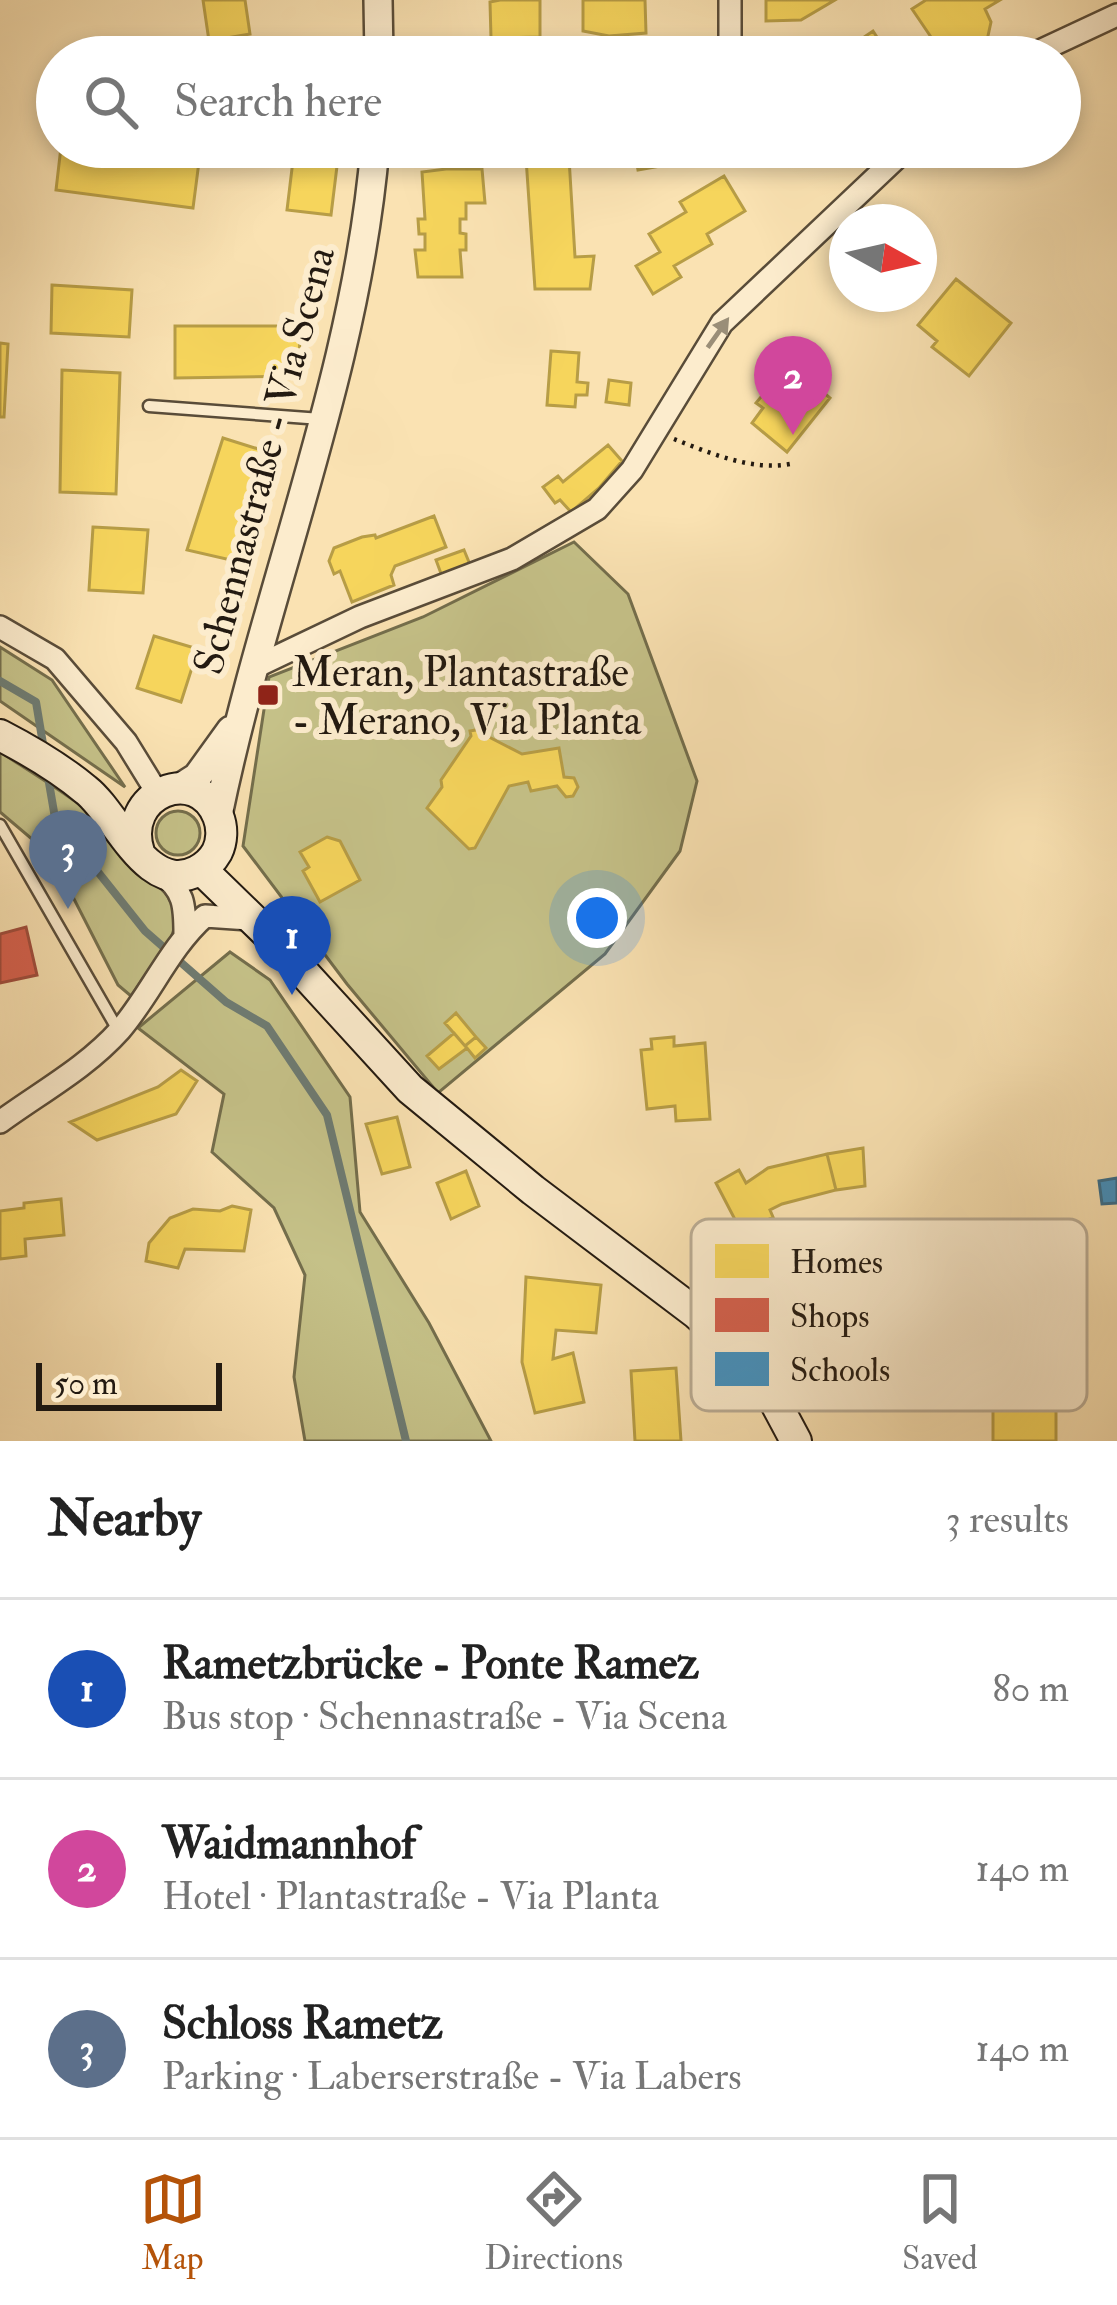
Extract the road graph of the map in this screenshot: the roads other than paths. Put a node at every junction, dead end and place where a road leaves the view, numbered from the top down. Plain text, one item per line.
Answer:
1 (378, 0) edge
2 (730, 0) edge
3 (1117, 15) edge
4 (379, 36) edge
5 (730, 36) edge
6 (1072, 36) edge
7 (372, 168) edge
8 (886, 168) edge
9 (149, 406) dead end
10 (324, 420) junction
11 (0, 628) edge
12 (254, 668) junction
13 (237, 722) junction
14 (4, 737) edge
15 (85, 789) junction
16 (161, 795) junction
17 (0, 825) edge
18 (219, 828) junction
19 (148, 862) junction
20 (201, 869) junction
21 (205, 916) junction
22 (261, 928) junction
23 (185, 934) junction
24 (119, 1031) junction
25 (0, 1122) edge
26 (691, 1309) edge
27 (783, 1411) edge
28 (796, 1441) edge

1 - 4 street
2 - 5 street
3 - 6 street
7 - 10 street, Schennastraße - Via Scena
12 -> 8 street
9 - 10 lane
10 - 12 street, Schennastraße - Via Scena
11 - 16 street
12 - 13 street, Schennastraße - Via Scena
13 - 16 street, Schennastraße - Via Scena
13 - 18 street, Schennastraße - Via Scena
14 - 15 main road
15 - 16 main road
15 - 19 main road
16 - 18 main road
16 - 19 main road
17 - 24 lane
18 - 20 main road
18 - 22 main road
19 - 20 main road
19 - 23 street
20 - 21 street
20 - 22 main road
21 - 22 street
21 - 23 street
22 - 26 main road
23 - 24 street
24 - 25 street
27 - 28 main road

